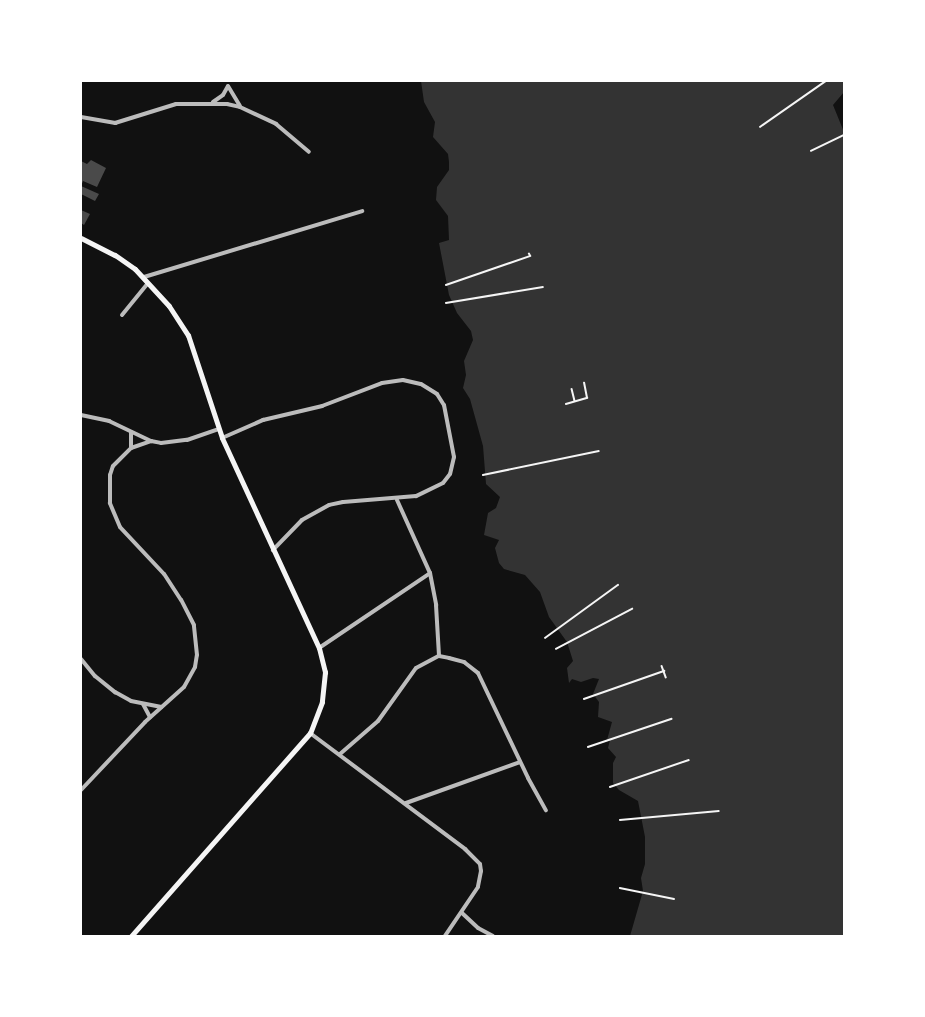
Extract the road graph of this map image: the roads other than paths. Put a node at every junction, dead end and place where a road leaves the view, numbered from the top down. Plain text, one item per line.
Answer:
1 (228, 83) edge
2 (213, 102) junction
3 (240, 107) junction
4 (81, 117) edge
5 (309, 152) dead end
6 (362, 211) dead end
7 (81, 238) edge
8 (144, 277) junction
9 (148, 282) junction
10 (122, 315) dead end
11 (81, 415) edge
12 (219, 429) junction
13 (131, 431) junction
14 (222, 438) junction
15 (152, 441) junction
16 (131, 448) junction
17 (398, 500) junction
18 (273, 550) junction
19 (430, 573) junction
20 (319, 648) junction
21 (439, 656) junction
22 (81, 659) edge
23 (143, 704) junction
24 (160, 707) junction
25 (150, 717) junction
26 (310, 732) junction
27 (340, 754) junction
28 (520, 762) junction
29 (81, 783) edge
30 (88, 783) junction
31 (81, 790) edge
32 (405, 803) junction
33 (546, 810) dead end
34 (462, 913) junction
35 (131, 936) edge
36 (445, 936) edge
37 (494, 936) edge

1 - 2 street
1 - 3 street
2 - 3 street
2 - 4 street
3 - 5 street
6 - 8 street
7 - 8 main road
8 - 9 main road
9 - 10 street
9 - 12 main road
11 - 13 street
12 - 14 main road
12 - 15 street
13 - 15 street
13 - 16 street
14 - 17 street
14 - 18 main road
15 - 16 street
16 - 24 street
17 - 18 street
17 - 19 street
18 - 20 main road
19 - 20 street
19 - 21 street
20 - 26 main road
21 - 27 street
21 - 28 street
22 - 23 street
23 - 24 street
23 - 25 street
24 - 25 street
25 - 30 street
26 - 27 street
26 - 35 main road
27 - 32 street
28 - 32 street
28 - 33 street
29 - 30 street
30 - 31 street
32 - 34 street
34 - 36 street
34 - 37 street

